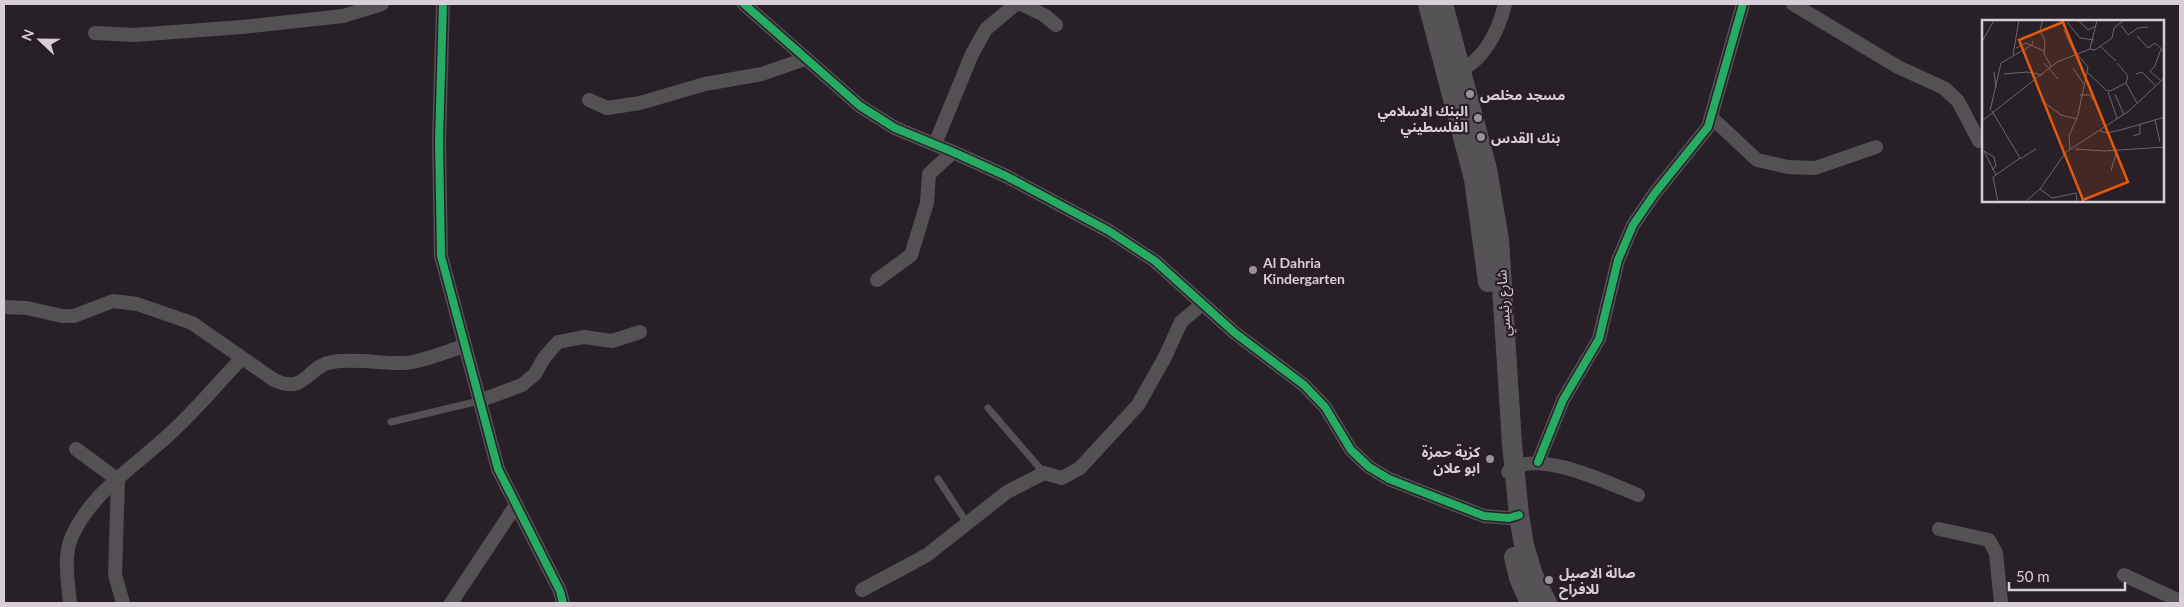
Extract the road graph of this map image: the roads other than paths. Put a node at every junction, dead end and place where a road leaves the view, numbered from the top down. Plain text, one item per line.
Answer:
1 (382, 4) edge
2 (443, 4) edge
3 (744, 4) edge
4 (1016, 4) edge
5 (1021, 4) edge
6 (1428, 4) edge
7 (1443, 4) edge
8 (1505, 4) edge
9 (1743, 4) edge
10 (1794, 4) edge
11 (1056, 25) dead end
12 (94, 33) dead end
13 (805, 58) junction
14 (1454, 74) junction
15 (589, 100) dead end
16 (1711, 117) junction
17 (1979, 141) dead end
18 (935, 144) junction
19 (1876, 148) dead end
20 (953, 152) junction
21 (877, 280) dead end
22 (1202, 304) junction
23 (4, 307) edge
24 (640, 332) dead end
25 (464, 346) junction
26 (242, 358) junction
27 (479, 401) junction
28 (988, 408) dead end
29 (391, 422) dead end
30 (76, 449) dead end
31 (1538, 462) junction
32 (1510, 470) junction
33 (1044, 473) junction
34 (938, 479) dead end
35 (118, 480) junction
36 (1638, 495) dead end
37 (516, 505) junction
38 (1514, 516) junction
39 (967, 523) junction
40 (1939, 529) dead end
41 (2124, 575) dead end
42 (862, 590) dead end
43 (2180, 602) edge
44 (70, 603) edge
45 (122, 603) edge
46 (450, 603) edge
47 (563, 603) edge
48 (1530, 603) edge
49 (1547, 603) edge
50 (2001, 603) edge

1 - 12 street
2 - 25 street
3 - 13 street
4 - 18 street
5 - 11 street
6 - 14 main road, شارع رئيسي
7 - 14 main road, شارع رئيسي
8 - 14 street
9 - 16 street
10 - 17 street
13 - 15 street
13 - 18 street
14 - 32 main road, شارع رئيسي
16 - 19 street
16 - 31 street
18 - 20 street
20 - 21 street
20 - 22 street
22 - 33 street
22 - 38 street
23 - 26 street
24 - 27 street
25 - 26 street
25 - 27 street
26 - 35 street
27 - 29 lane
27 - 37 street
28 - 33 lane
30 - 35 street
31 - 32 street
31 - 36 street
32 - 38 main road, شارع رئيسي
33 - 39 street
34 - 39 lane
35 - 44 street
35 - 45 street
37 - 46 street
37 - 47 street
38 - 48 main road, شارع رئيسي
38 - 49 main road, شارع رئيسي
39 - 42 street
40 - 50 street
41 - 43 street

